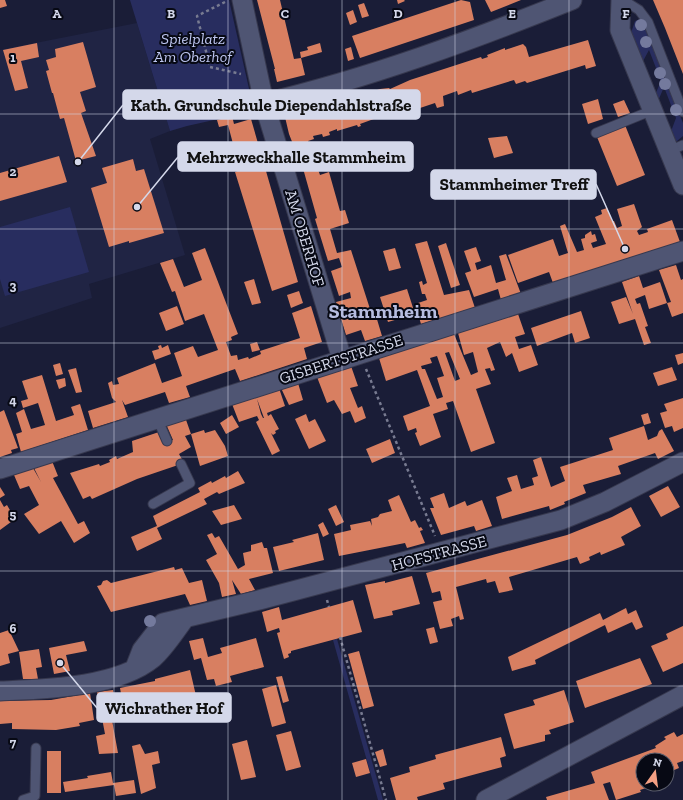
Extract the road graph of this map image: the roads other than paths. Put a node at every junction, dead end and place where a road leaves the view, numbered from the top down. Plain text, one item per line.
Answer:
1 (242, 0) edge
2 (572, 0) edge
3 (622, 0) edge
4 (264, 103) junction
5 (653, 110) junction
6 (683, 112) edge
7 (596, 133) dead end
8 (676, 148) edge
9 (683, 185) edge
10 (683, 251) edge
11 (342, 359) junction
12 (157, 418) junction
13 (167, 441) dead end
14 (683, 462) edge
15 (181, 464) dead end
16 (0, 469) edge
17 (153, 504) dead end
18 (0, 690) edge
19 (683, 695) edge
20 (36, 748) dead end
21 (23, 800) edge
22 (486, 800) edge

1 - 4 street, AM OBERHOF
2 - 4 street
3 - 5 street
3 - 6 lane
4 - 11 street, AM OBERHOF
5 - 7 lane
5 - 8 street
8 - 9 street
10 - 11 street, GISBERTSTRASSE
11 - 12 street, GISBERTSTRASSE
12 - 13 lane
12 - 16 street, GISBERTSTRASSE
14 - 18 street, HOFSTRASSE
15 - 17 lane
19 - 22 street
20 - 21 lane

